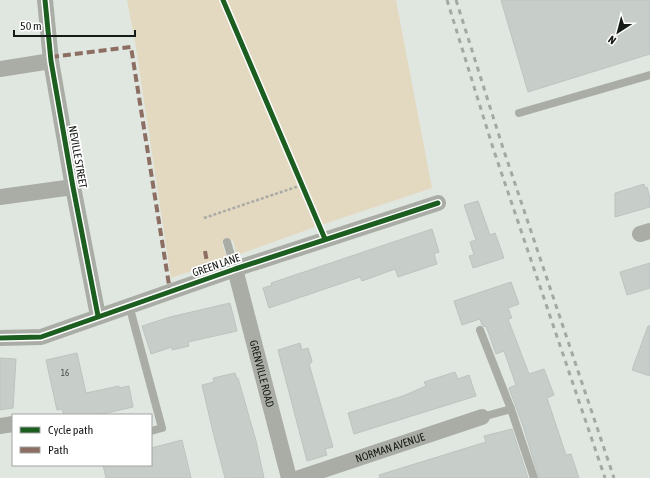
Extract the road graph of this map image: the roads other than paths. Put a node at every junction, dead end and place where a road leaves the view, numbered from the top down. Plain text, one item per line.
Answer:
1 (45, 0) edge
2 (51, 61) junction
3 (0, 69) edge
4 (650, 76) edge
5 (518, 113) dead end
6 (73, 187) junction
7 (0, 197) edge
8 (438, 202) dead end
9 (228, 242) dead end
10 (235, 269) junction
11 (129, 305) junction
12 (98, 316) junction
13 (480, 330) dead end
14 (0, 338) edge
15 (511, 409) junction
16 (482, 417) joint
17 (12, 424) edge
18 (0, 426) edge
19 (152, 431) edge
20 (289, 478) edge
21 (298, 478) edge
22 (534, 478) edge

1 - 2 street, NEVILLE STREET
2 - 3 street
2 - 6 street, NEVILLE STREET
4 - 5 lane
6 - 7 street
6 - 12 street, NEVILLE STREET
8 - 10 street, GREEN LANE
9 - 10 lane
10 - 11 street, GREEN LANE
10 - 20 street, GRENVILLE ROAD
11 - 12 street, GREEN LANE
11 - 19 lane
12 - 14 street, GREEN LANE
13 - 15 lane
15 - 16 lane
15 - 22 lane
16 - 21 street, NORMAN AVENUE
17 - 18 street

